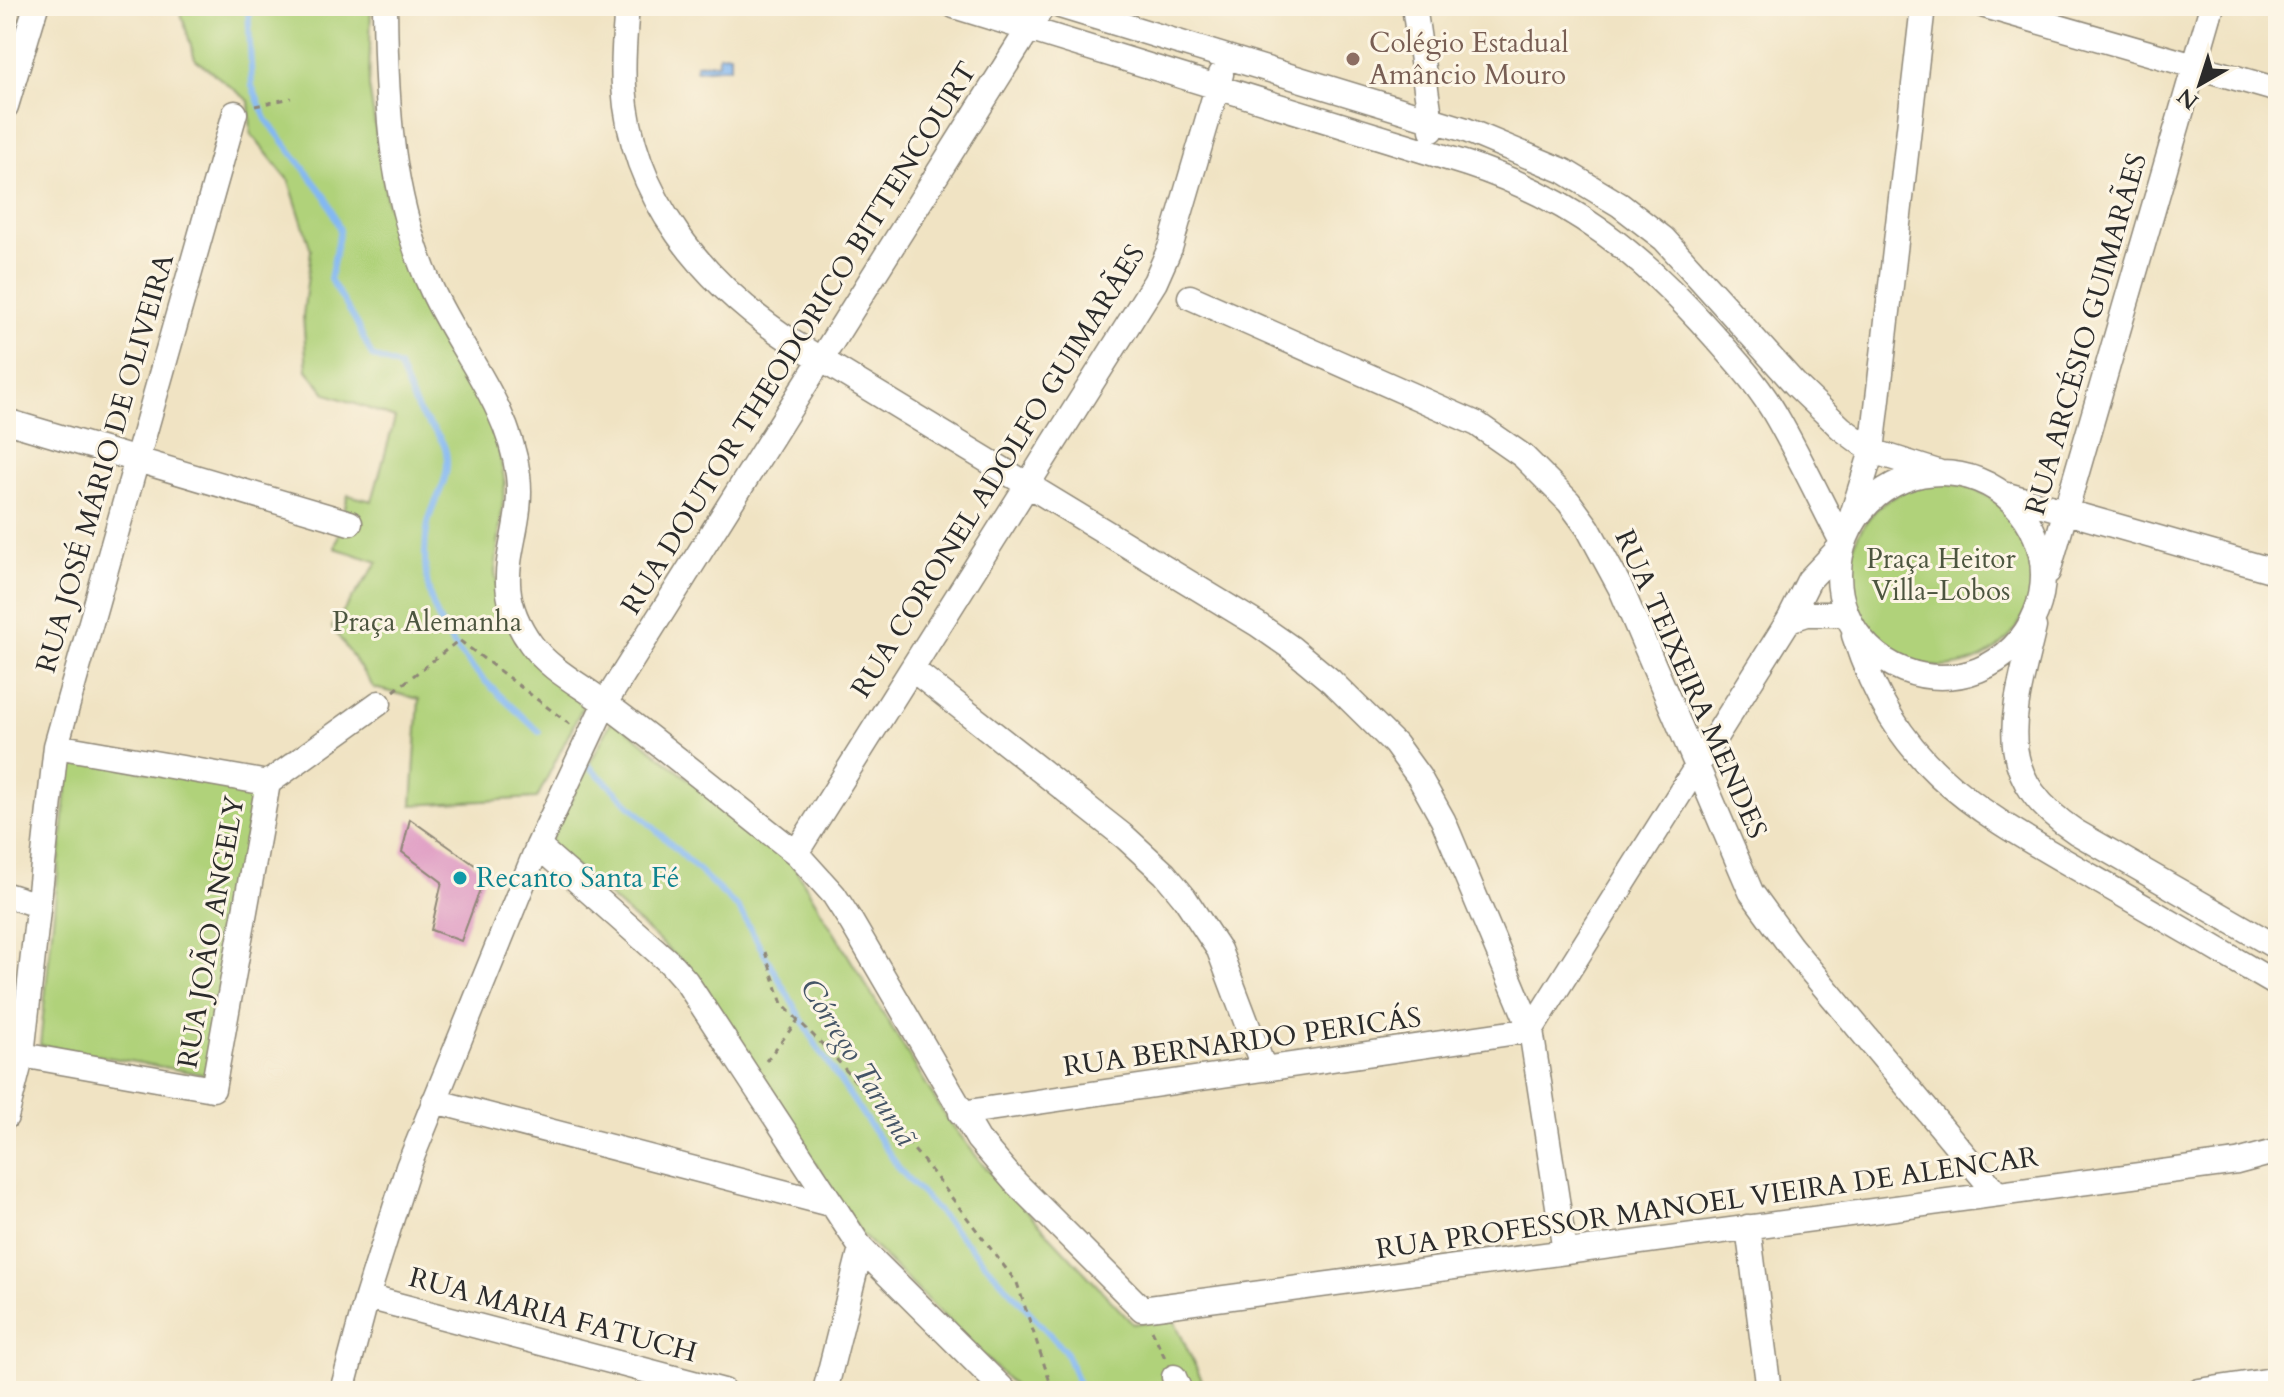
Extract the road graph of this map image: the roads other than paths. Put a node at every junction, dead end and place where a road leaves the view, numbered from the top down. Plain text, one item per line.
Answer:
1 (36, 6) edge
2 (385, 6) edge
3 (627, 6) edge
4 (954, 6) edge
5 (1043, 6) edge
6 (1060, 6) edge
7 (1414, 6) edge
8 (1923, 6) edge
9 (1985, 6) edge
10 (2212, 6) edge
11 (1028, 29) junction
12 (1226, 57) junction
13 (2194, 66) junction
14 (1217, 87) junction
15 (2278, 90) edge
16 (6, 106) edge
17 (242, 110) road end
18 (1431, 119) junction
19 (1436, 154) junction
20 (1190, 297) dead end
21 (821, 359) junction
22 (6, 421) edge
23 (1872, 451) junction
24 (137, 460) junction
25 (1938, 472) junction
26 (1028, 485) junction
27 (2004, 494) junction
28 (2066, 510) junction
29 (350, 523) dead end
30 (1843, 544) junction
31 (2278, 572) edge
32 (2044, 586) junction
33 (2038, 613) junction
34 (1848, 619) junction
35 (1789, 620) junction
36 (912, 669) junction
37 (379, 703) road end
38 (605, 703) junction
39 (56, 746) junction
40 (1696, 768) junction
41 (268, 783) junction
42 (538, 846) junction
43 (796, 853) junction
44 (6, 895) edge
45 (38, 905) junction
46 (2278, 948) edge
47 (2278, 985) edge
48 (1531, 1030) junction
49 (22, 1055) junction
50 (1264, 1069) junction
51 (434, 1101) junction
52 (961, 1113) junction
53 (6, 1117) edge
54 (2278, 1151) edge
55 (1997, 1194) junction
56 (833, 1205) junction
57 (1748, 1227) junction
58 (861, 1248) junction
59 (1565, 1252) junction
60 (367, 1297) junction
61 (2278, 1382) edge
62 (342, 1391) edge
63 (724, 1391) edge
64 (825, 1391) edge
65 (1005, 1391) edge
66 (1769, 1391) edge
67 (2199, 1391) edge

1 - 16 street
2 - 38 street
3 - 21 street
4 - 11 street
5 - 11 street, RUA DOUTOR THEODORICO BITTENCOURT
6 - 12 street
7 - 18 street
8 - 23 street
9 - 13 street
10 - 13 street, RUA ARCÉSIO GUIMARÃES
11 - 14 street
11 - 21 street, RUA DOUTOR THEODORICO BITTENCOURT
12 - 14 street, RUA CORONEL ADOLFO GUIMARÃES
12 - 18 street
13 - 15 street
13 - 28 street, RUA ARCÉSIO GUIMARÃES
14 - 19 street
14 - 26 street, RUA CORONEL ADOLFO GUIMARÃES
17 - 24 street, RUA JOSÉ MÁRIO DE OLIVEIRA
18 - 19 street
18 - 23 street
19 - 30 street
20 - 40 street, RUA TEIXEIRA MENDES
21 - 26 street
21 - 38 street, RUA DOUTOR THEODORICO BITTENCOURT
22 - 24 street
23 - 25 street
23 - 30 street
24 - 29 street
24 - 39 street, RUA JOSÉ MÁRIO DE OLIVEIRA
25 - 27 street
25 - 30 street
26 - 36 street, RUA CORONEL ADOLFO GUIMARÃES
26 - 48 street
27 - 28 street
27 - 32 street
28 - 31 street
28 - 32 street, RUA ARCÉSIO GUIMARÃES
30 - 34 street
30 - 35 street
32 - 33 street
33 - 34 street
33 - 46 street
34 - 35 street
34 - 47 street
35 - 40 street
36 - 43 street, RUA CORONEL ADOLFO GUIMARÃES
36 - 50 street
37 - 41 street
38 - 42 street, RUA DOUTOR THEODORICO BITTENCOURT
38 - 43 street
39 - 41 street
39 - 45 street, RUA JOSÉ MÁRIO DE OLIVEIRA
40 - 48 street
40 - 55 street, RUA TEIXEIRA MENDES
41 - 49 street, RUA JOÃO ANGELY
42 - 51 street, RUA DOUTOR THEODORICO BITTENCOURT
42 - 56 street
43 - 52 street
44 - 45 street
45 - 49 street, RUA JOSÉ MÁRIO DE OLIVEIRA
48 - 50 street, RUA BERNARDO PERICÁS
48 - 59 street
49 - 53 street, RUA JOSÉ MÁRIO DE OLIVEIRA
50 - 52 street, RUA BERNARDO PERICÁS
51 - 56 street
51 - 60 street, RUA DOUTOR THEODORICO BITTENCOURT
52 - 59 street, RUA PROFESSOR MANOEL VIEIRA DE ALENCAR
54 - 55 street, RUA PROFESSOR MANOEL VIEIRA DE ALENCAR
55 - 57 street, RUA PROFESSOR MANOEL VIEIRA DE ALENCAR
56 - 58 street
57 - 59 street, RUA PROFESSOR MANOEL VIEIRA DE ALENCAR
57 - 66 street
58 - 64 street
58 - 65 street
60 - 62 street, RUA DOUTOR THEODORICO BITTENCOURT
60 - 63 street, RUA MARIA FATUCH
61 - 67 street

